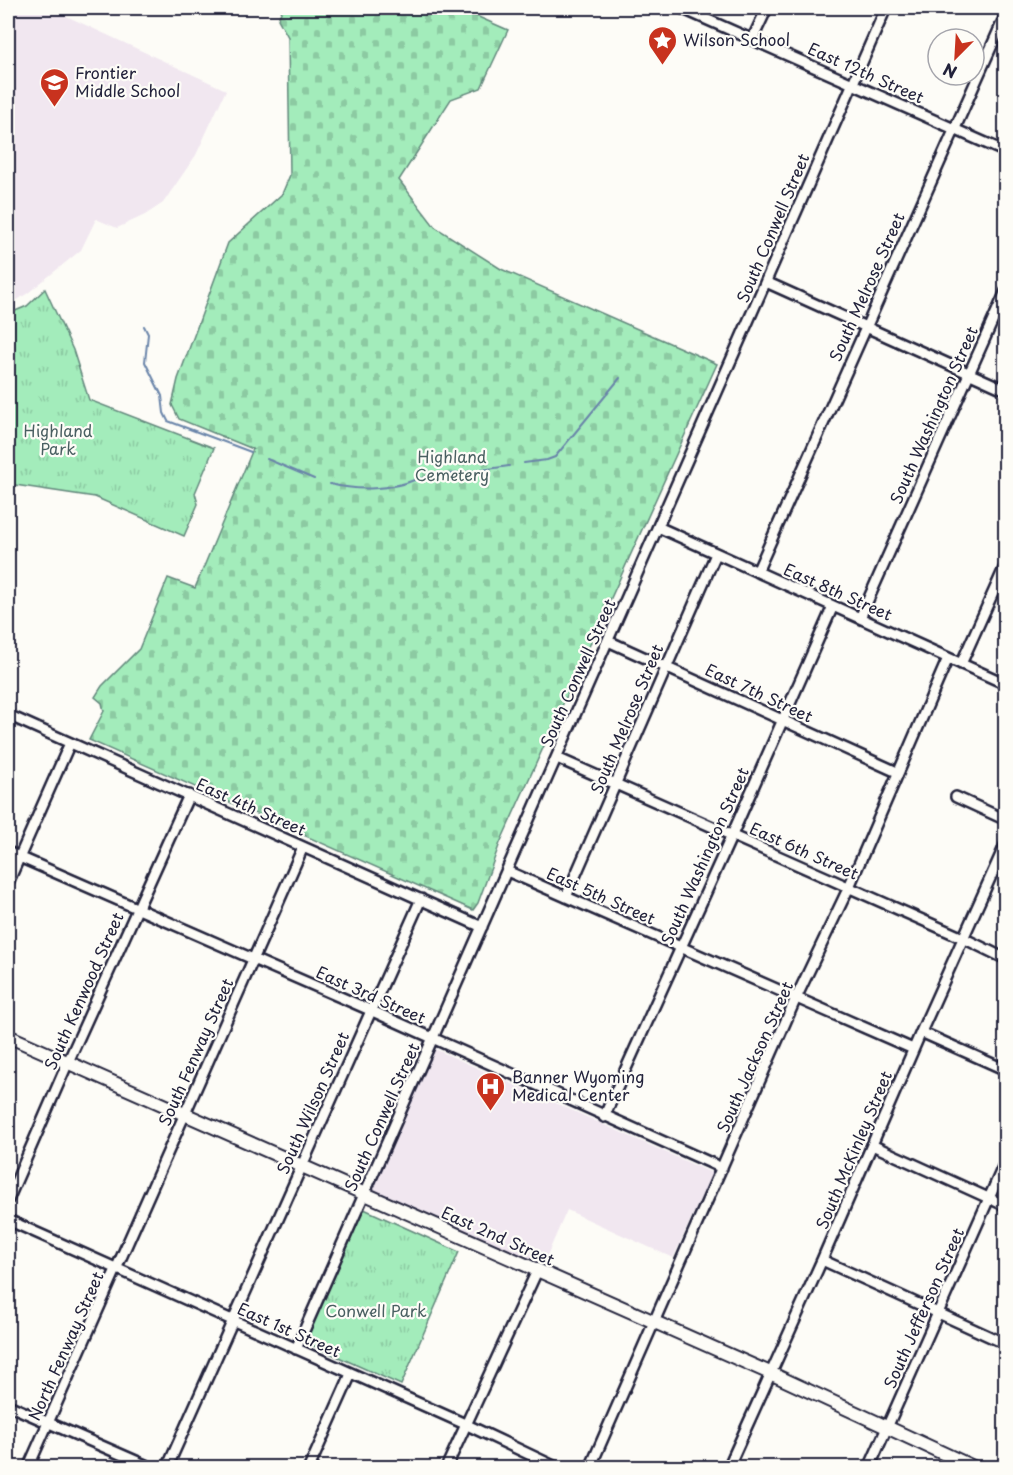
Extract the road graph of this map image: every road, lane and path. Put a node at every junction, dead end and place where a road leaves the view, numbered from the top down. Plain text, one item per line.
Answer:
1 (681, 8) edge
2 (766, 8) edge
3 (886, 8) edge
4 (1005, 14) edge
5 (752, 40) junction
6 (851, 83) junction
7 (953, 129) junction
8 (1005, 152) edge
9 (766, 282) junction
10 (1005, 291) edge
11 (866, 327) junction
12 (969, 373) junction
13 (1005, 390) edge
14 (658, 527) junction
15 (716, 554) junction
16 (1005, 564) edge
17 (757, 572) junction
18 (833, 606) junction
19 (860, 618) junction
20 (608, 640) junction
21 (948, 658) junction
22 (962, 664) junction
23 (665, 667) junction
24 (1005, 684) edge
25 (8, 715) edge
26 (782, 720) junction
27 (70, 743) junction
28 (557, 758) junction
29 (897, 772) junction
30 (616, 784) junction
31 (189, 795) junction
32 (956, 797) dead end
33 (1005, 820) edge
34 (732, 835) junction
35 (1005, 843) edge
36 (303, 847) junction
37 (8, 852) edge
38 (19, 857) junction
39 (507, 871) junction
40 (8, 883) edge
41 (849, 887) junction
42 (566, 897) junction
43 (421, 899) junction
44 (137, 909) junction
45 (482, 927) junction
46 (963, 938) junction
47 (681, 947) junction
48 (1005, 959) edge
49 (253, 960) junction
50 (796, 998) junction
51 (370, 1010) junction
52 (921, 1032) junction
53 (8, 1036) edge
54 (433, 1039) junction
55 (913, 1050) junction
56 (68, 1062) junction
57 (1005, 1070) edge
58 (185, 1115) junction
59 (604, 1117) junction
60 (872, 1145) junction
61 (1005, 1160) edge
62 (302, 1167) junction
63 (722, 1168) junction
64 (364, 1195) junction
65 (988, 1199) junction
66 (8, 1200) edge
67 (1005, 1206) edge
68 (8, 1220) edge
69 (822, 1260) junction
70 (116, 1269) junction
71 (537, 1271) junction
72 (938, 1313) junction
73 (233, 1321) junction
74 (653, 1323) junction
75 (1005, 1344) edge
76 (296, 1349) junction
77 (351, 1374) junction
78 (770, 1374) junction
79 (8, 1405) edge
80 (48, 1424) junction
81 (465, 1424) junction
82 (887, 1428) junction
83 (28, 1467) edge
84 (152, 1467) edge
85 (167, 1467) edge
86 (309, 1467) edge
87 (446, 1467) edge
88 (558, 1467) edge
89 (590, 1467) edge
90 (728, 1467) edge
91 (869, 1467) edge
92 (975, 1467) edge

1 - 5 street, East 12th Street
2 - 5 street
3 - 6 street, South Conwell Street
4 - 7 street, South Melrose Street
5 - 6 street, East 12th Street
6 - 7 street, East 12th Street
6 - 9 street, South Conwell Street
7 - 8 street, East 12th Street
7 - 11 street, South Melrose Street
9 - 11 street
9 - 14 street, South Conwell Street
10 - 12 street, South Washington Street
11 - 12 street
11 - 17 street, South Melrose Street
12 - 13 street
12 - 19 street, South Washington Street
14 - 15 street, East 8th Street
14 - 20 street, South Conwell Street
15 - 17 street, East 8th Street
15 - 23 street, South Melrose Street
16 - 22 street
17 - 18 street, East 8th Street
18 - 19 street, East 8th Street
18 - 26 street, South Washington Street
19 - 21 street, East 8th Street
20 - 23 street, East 7th Street
20 - 28 street, South Conwell Street
21 - 22 street, East 8th Street
21 - 29 street, South Jackson Street
22 - 24 street, East 8th Street
23 - 26 street, East 7th Street
23 - 30 street, South Melrose Street
25 - 27 street, East 4th Street
26 - 29 street, East 7th Street
26 - 34 street, South Washington Street
27 - 31 street, East 4th Street
27 - 38 street
28 - 30 street, East 6th Street
28 - 39 street, South Conwell Street
29 - 41 street, South Jackson Street
30 - 34 street, East 6th Street
30 - 42 street, South Melrose Street
31 - 36 street, East 4th Street
31 - 44 street, South Kenwood Street
32 - 33 street
34 - 41 street, East 6th Street
34 - 47 street, South Washington Street
35 - 46 street, South McKinley Street
36 - 43 street, East 4th Street
36 - 49 street, South Fenway Street
37 - 38 street, East 3rd Street
38 - 40 street
38 - 44 street, East 3rd Street
39 - 42 street, East 5th Street
39 - 45 street, South Conwell Street
41 - 46 street, East 6th Street
41 - 50 street, South Jackson Street
42 - 47 street, East 5th Street
43 - 45 street, East 4th Street
43 - 51 street, South Wilson Street
44 - 49 street, East 3rd Street
44 - 56 street, South Kenwood Street
45 - 54 street, South Conwell Street
46 - 48 street, East 6th Street
46 - 52 street, South McKinley Street
47 - 50 street, East 5th Street
47 - 59 street, South Washington Street
49 - 51 street, East 3rd Street
49 - 58 street, South Fenway Street
50 - 55 street, East 5th Street
50 - 63 street, South Jackson Street
51 - 54 street, East 3rd Street
51 - 62 street, South Wilson Street
52 - 55 street, South McKinley Street
52 - 57 street
53 - 56 main road, East 2nd Street
54 - 59 street, East 3rd Street
54 - 64 street, South Conwell Street
55 - 60 street, South McKinley Street
56 - 58 main road, East 2nd Street
56 - 66 street, South Kenwood Street
58 - 62 main road, East 2nd Street
58 - 70 street, South Fenway Street
59 - 63 street, East 3rd Street
60 - 65 street
60 - 69 street, South McKinley Street
61 - 65 street, South Jefferson Street
62 - 64 main road, East 2nd Street
62 - 73 street, South Wilson Street
63 - 74 street, South Jackson Street
64 - 71 main road, East 2nd Street
64 - 76 street, South Conwell Street
65 - 67 street
65 - 72 street, South Jefferson Street
68 - 70 street, East 1st Street
69 - 72 street
69 - 78 street, South McKinley Street
70 - 73 street, East 1st Street
70 - 80 street, North Fenway Street
71 - 74 main road, East 2nd Street
71 - 81 street
72 - 75 street
72 - 82 street, South Jefferson Street
73 - 76 street, East 1st Street
73 - 85 street, South Wilson Street
74 - 78 main road, East 2nd Street
74 - 89 street, South Jackson Street
76 - 77 street, East 1st Street
77 - 81 street, East 1st Street
77 - 86 street
78 - 82 main road, East 2nd Street
78 - 90 street, South McKinley Street
79 - 80 street
80 - 83 street, North Fenway Street
80 - 84 street
81 - 87 street
81 - 88 street, East 1st Street
82 - 91 street, South Jefferson Street
82 - 92 main road, East 2nd Street

